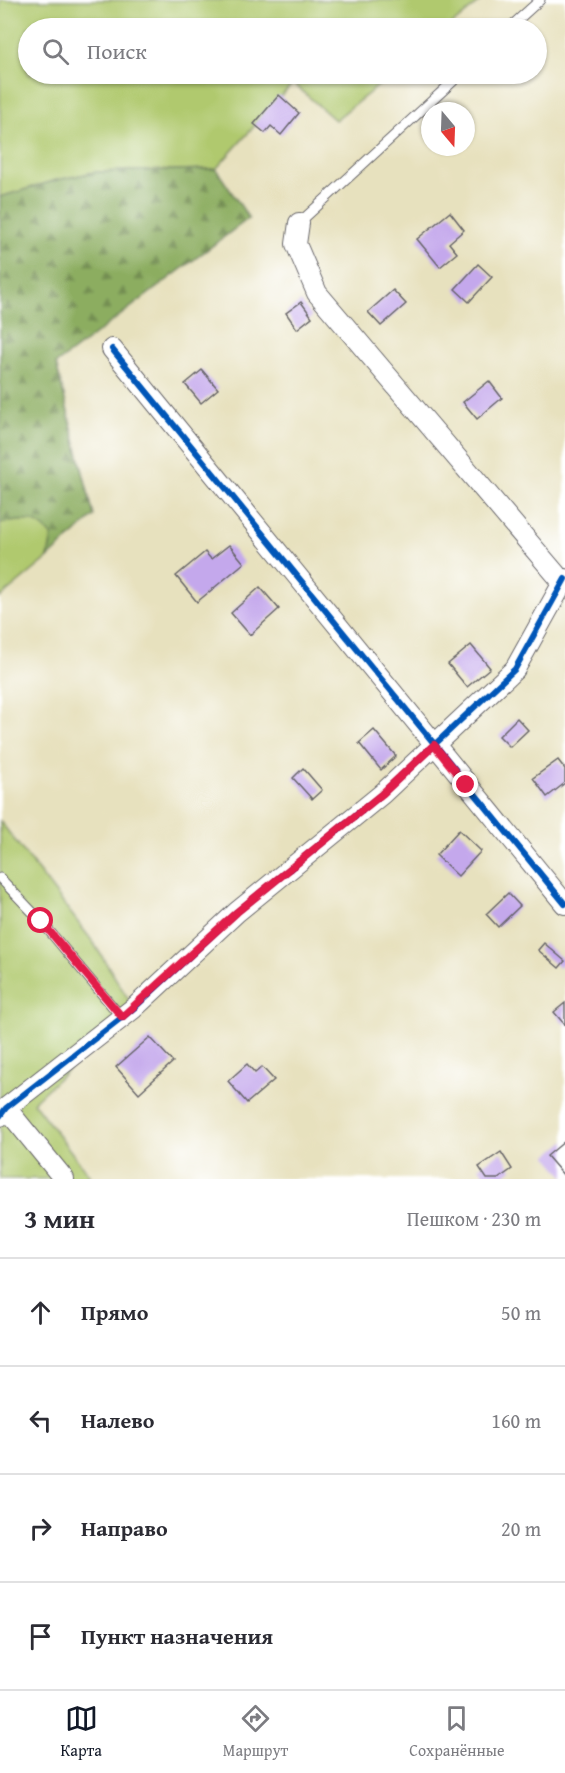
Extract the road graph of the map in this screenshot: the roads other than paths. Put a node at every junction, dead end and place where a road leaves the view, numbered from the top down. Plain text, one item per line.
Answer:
1 (540, 0) edge
2 (520, 18) edge
3 (450, 84) edge
4 (299, 223) joint
5 (112, 349) dead end
6 (564, 582) edge
7 (434, 745) junction
8 (0, 878) edge
9 (565, 904) edge
10 (122, 1017) junction
11 (3, 1112) edge
12 (64, 1179) edge

1 - 2 lane
3 - 4 lane
4 - 6 street
5 - 7 street
6 - 7 street
7 - 9 street
7 - 10 street
8 - 10 lane
10 - 11 street
11 - 12 street

